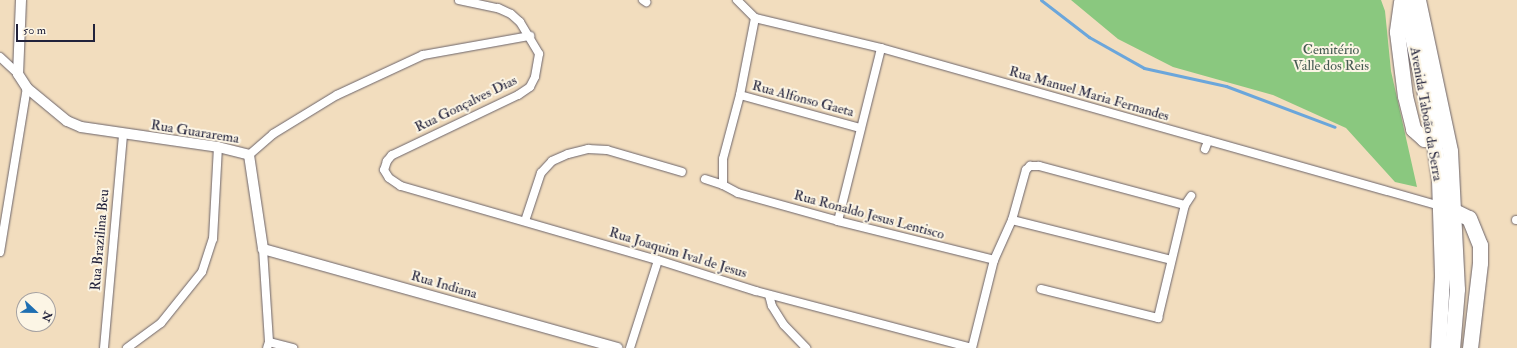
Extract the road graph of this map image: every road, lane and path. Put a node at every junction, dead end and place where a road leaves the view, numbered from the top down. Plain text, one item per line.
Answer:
1 (21, 0) edge
2 (459, 0) edge
3 (737, 0) edge
4 (1401, 0) edge
5 (1404, 0) edge
6 (1419, 4) edge
7 (755, 18) junction
8 (530, 36) junction
9 (881, 48) junction
10 (0, 57) edge
11 (18, 74) junction
12 (27, 88) junction
13 (740, 95) junction
14 (860, 128) junction
15 (123, 135) junction
16 (1440, 138) junction
17 (218, 147) junction
18 (249, 155) junction
19 (384, 170) joint
20 (682, 172) dead end
21 (705, 180) dead end
22 (724, 185) junction
23 (1191, 196) dead end
24 (1185, 205) junction
25 (1447, 208) junction
26 (1012, 220) junction
27 (525, 221) junction
28 (838, 221) junction
29 (2, 230) edge
30 (263, 249) junction
31 (0, 252) edge
32 (658, 260) junction
33 (994, 260) junction
34 (1171, 260) junction
35 (1041, 289) dead end
36 (769, 295) junction
37 (268, 345) edge
38 (104, 348) edge
39 (127, 348) edge
40 (293, 348) edge
41 (617, 348) edge
42 (630, 348) edge
43 (806, 348) edge
44 (971, 348) edge
45 (1438, 348) edge
46 (1452, 348) edge
47 (1470, 348) edge

1 - 11 street
2 - 8 street, Rua Gonçalves Dias
3 - 7 street
4 - 16 highway
5 - 16 highway, Avenida Taboão da Serra
6 - 16 highway, Avenida Taboão da Serra
7 - 9 street, Rua Manuel Maria Fernandes
7 - 13 street
8 - 18 street, Rua Guararema
8 - 19 street, Rua Gonçalves Dias
9 - 14 street
9 - 25 street, Rua Manuel Maria Fernandes
10 - 11 street
11 - 12 street, Rua Guararema
12 - 15 street, Rua Guararema
12 - 29 street
13 - 14 street, Rua Alfonso Gaeta
13 - 22 street
14 - 28 street
15 - 17 street, Rua Guararema
15 - 38 street, Rua Brazilina Beu
16 - 25 highway, Avenida Taboão da Serra
16 - 25 highway, Avenida Taboão da Serra
17 - 18 street, Rua Guararema
17 - 39 street
18 - 30 street
19 - 27 street, Rua Joaquim Ival de Jesus
20 - 27 street
21 - 22 street, Rua Ronaldo Jesus Lentisco
22 - 28 street, Rua Ronaldo Jesus Lentisco
23 - 24 street
24 - 26 street
24 - 34 street
25 - 45 highway, Avenida Taboão da Serra
25 - 46 highway, Avenida Taboão da Serra
25 - 47 highway
26 - 33 street
26 - 34 street
27 - 32 street, Rua Joaquim Ival de Jesus
28 - 33 street, Rua Ronaldo Jesus Lentisco
29 - 31 street
30 - 37 street
30 - 41 street, Rua Indiana
32 - 36 street, Rua Joaquim Ival de Jesus
32 - 42 street
33 - 44 street
34 - 35 street
36 - 43 street
36 - 44 street, Rua Joaquim Ival de Jesus
37 - 40 street

